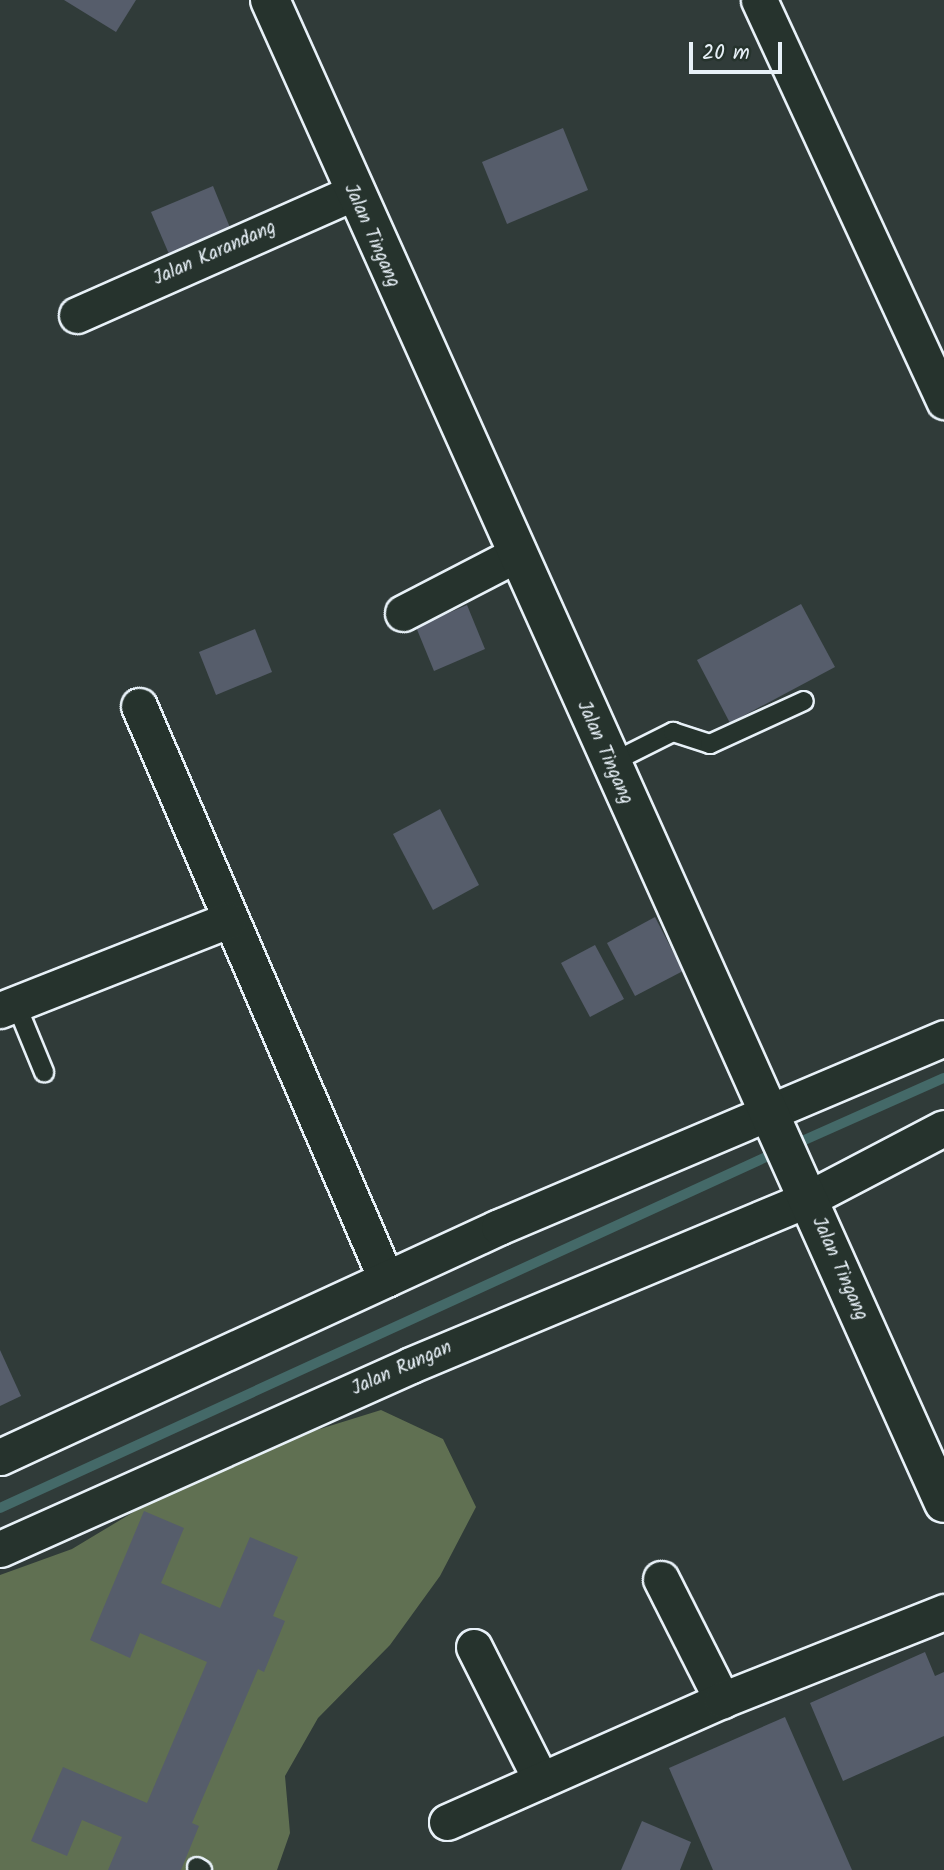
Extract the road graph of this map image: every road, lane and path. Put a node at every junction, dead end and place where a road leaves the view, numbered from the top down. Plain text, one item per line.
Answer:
1 (270, 0) edge
2 (759, 0) edge
3 (352, 193) junction
4 (77, 315) dead end
5 (944, 401) edge
6 (515, 555) junction
7 (403, 613) dead end
8 (804, 701) dead end
9 (138, 706) dead end
10 (609, 764) junction
11 (228, 920) junction
12 (8, 1007) edge
13 (944, 1038) edge
14 (44, 1072) dead end
15 (770, 1118) junction
16 (944, 1128) edge
17 (803, 1190) junction
18 (386, 1279) junction
19 (934, 1451) edge
20 (0, 1457) edge
21 (944, 1503) edge
22 (0, 1549) edge
23 (661, 1579) dead end
24 (944, 1612) edge
25 (474, 1647) dead end
26 (722, 1700) junction
27 (541, 1780) junction
28 (447, 1822) dead end

1 - 3 main road, Jalan Tingang
2 - 5 street
3 - 4 street, Jalan Karandang
3 - 6 main road, Jalan Tingang
6 - 7 street
6 - 10 main road, Jalan Tingang
8 - 10 lane
9 - 11 street
10 - 15 main road, Jalan Tingang
11 - 12 street
11 - 18 street
12 - 14 lane
13 - 15 street
15 - 17 main road, Jalan Tingang
15 - 18 street
16 - 17 street, Jalan Rungan
17 - 19 main road, Jalan Tingang
17 - 22 street, Jalan Rungan
18 - 20 street
19 - 21 main road, Jalan Tingang
23 - 26 street
24 - 26 street
25 - 27 street
26 - 27 street
27 - 28 street

